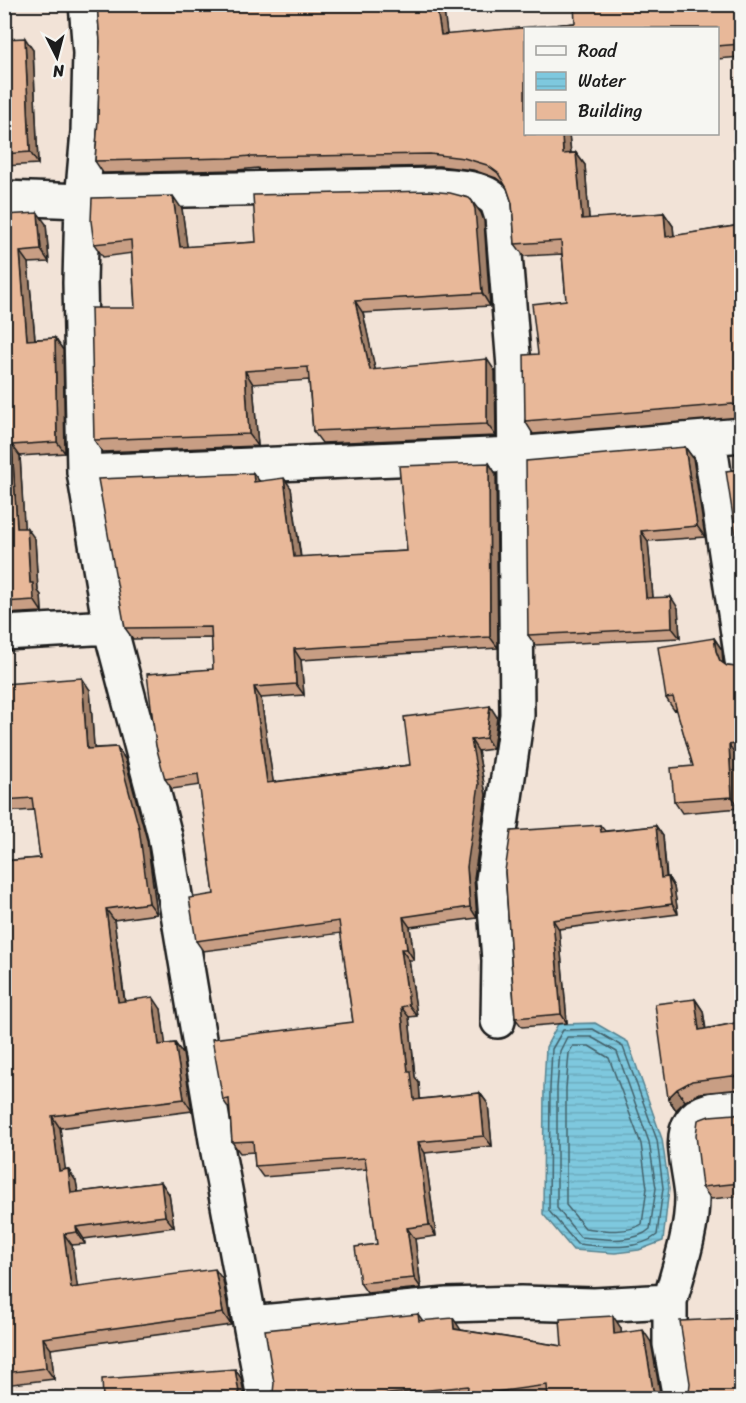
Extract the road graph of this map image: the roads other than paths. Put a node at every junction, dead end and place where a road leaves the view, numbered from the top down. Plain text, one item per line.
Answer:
1 (86, 4) edge
2 (83, 196) junction
3 (4, 198) edge
4 (741, 435) edge
5 (709, 439) junction
6 (516, 454) junction
7 (84, 472) junction
8 (110, 627) junction
9 (4, 633) edge
10 (741, 660) edge
11 (498, 1021) dead end
12 (741, 1107) edge
13 (670, 1301) junction
14 (250, 1323) junction
15 (264, 1398) edge
16 (680, 1398) edge

1 - 2 street
2 - 3 street
2 - 6 street
2 - 7 street
4 - 5 street
5 - 6 street
5 - 10 street
6 - 7 street
6 - 11 street
7 - 8 street
8 - 9 street
8 - 14 street
12 - 13 street
13 - 14 street
13 - 16 street
14 - 15 street

